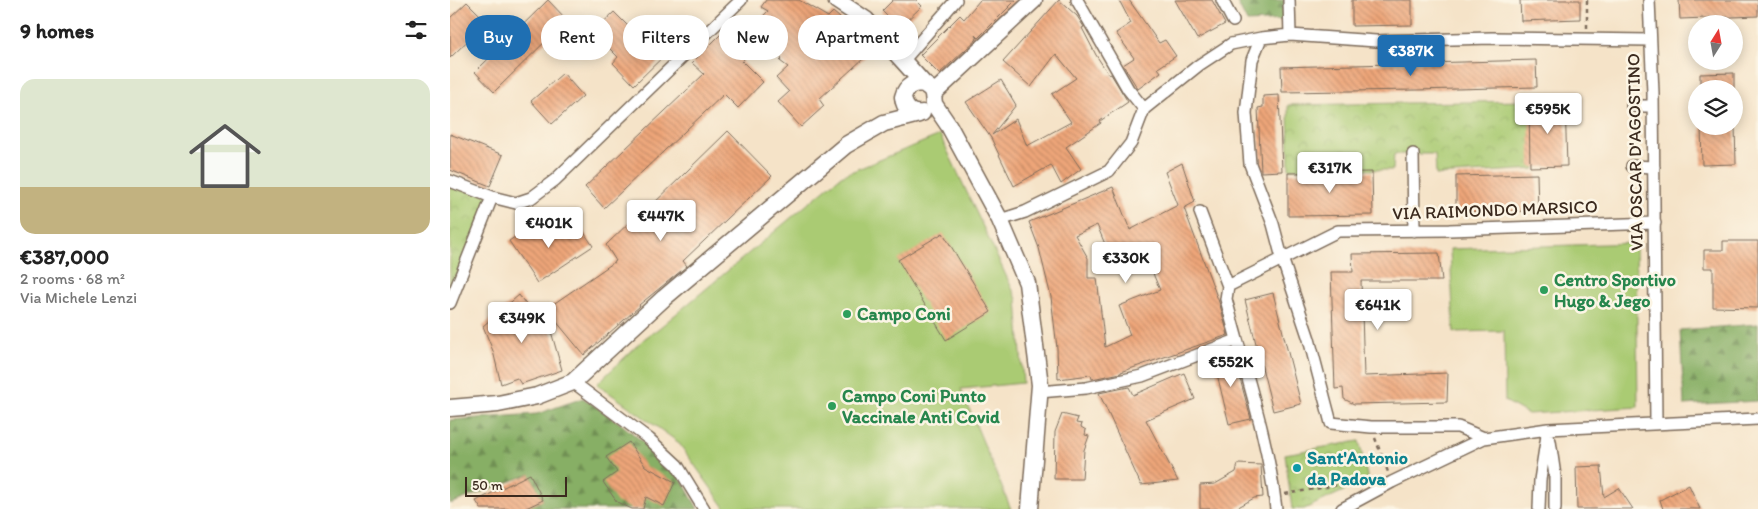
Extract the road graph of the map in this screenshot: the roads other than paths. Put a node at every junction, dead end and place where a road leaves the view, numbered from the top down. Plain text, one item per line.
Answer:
1 (741, 0) edge
2 (836, 0) edge
3 (956, 0) edge
4 (1034, 0) edge
5 (1077, 0) edge
6 (1222, 0) edge
7 (1289, 0) edge
8 (1649, 0) edge
9 (858, 15) edge
10 (1233, 21) dead end
11 (1290, 35) junction
12 (1261, 38) junction
13 (1650, 40) junction
14 (918, 44) edge
15 (904, 60) edge
16 (921, 99) junction
17 (1632, 106) dead end
18 (1653, 106) junction
19 (1144, 109) junction
20 (884, 123) junction
21 (1414, 154) dead end
22 (1632, 166) dead end
23 (1654, 167) junction
24 (450, 182) edge
25 (492, 197) junction
26 (1200, 212) dead end
27 (1000, 220) junction
28 (1654, 223) junction
29 (1414, 231) junction
30 (1282, 258) junction
31 (1228, 286) junction
32 (450, 303) edge
33 (1236, 340) junction
34 (572, 382) junction
35 (1039, 392) junction
36 (450, 408) edge
37 (1758, 419) edge
38 (1656, 424) junction
39 (1548, 429) junction
40 (1484, 438) junction
41 (704, 509) edge
42 (1030, 509) edge
43 (1276, 509) edge
44 (1342, 509) edge
45 (1539, 509) edge
46 (1555, 509) edge

1 - 25 street
2 - 9 main road
3 - 14 street
4 - 16 main road
5 - 19 street
6 - 10 street
7 - 11 street
8 - 13 street, VIA OSCAR D'AGOSTINO
11 - 12 street
11 - 13 street
12 - 19 street
12 - 30 street
13 - 18 street, VIA OSCAR D'AGOSTINO
15 - 16 main road
16 - 20 main road
16 - 20 main road
16 - 27 main road
17 - 18 street
18 - 23 street, VIA OSCAR D'AGOSTINO
19 - 27 street
20 - 34 main road
21 - 29 street
22 - 23 street
23 - 28 street, VIA OSCAR D'AGOSTINO
24 - 25 street
25 - 32 street
26 - 31 street
27 - 35 main road
28 - 29 street, VIA RAIMONDO MARSICO
28 - 38 street, VIA OSCAR D'AGOSTINO
29 - 30 street, VIA RAIMONDO MARSICO
30 - 31 street, VIA RAIMONDO MARSICO
30 - 40 street
31 - 33 street
33 - 35 street
33 - 43 street
34 - 36 main road
34 - 41 street
35 - 42 main road
37 - 38 street
38 - 39 street
39 - 40 street
39 - 45 street
39 - 46 street
40 - 44 street

